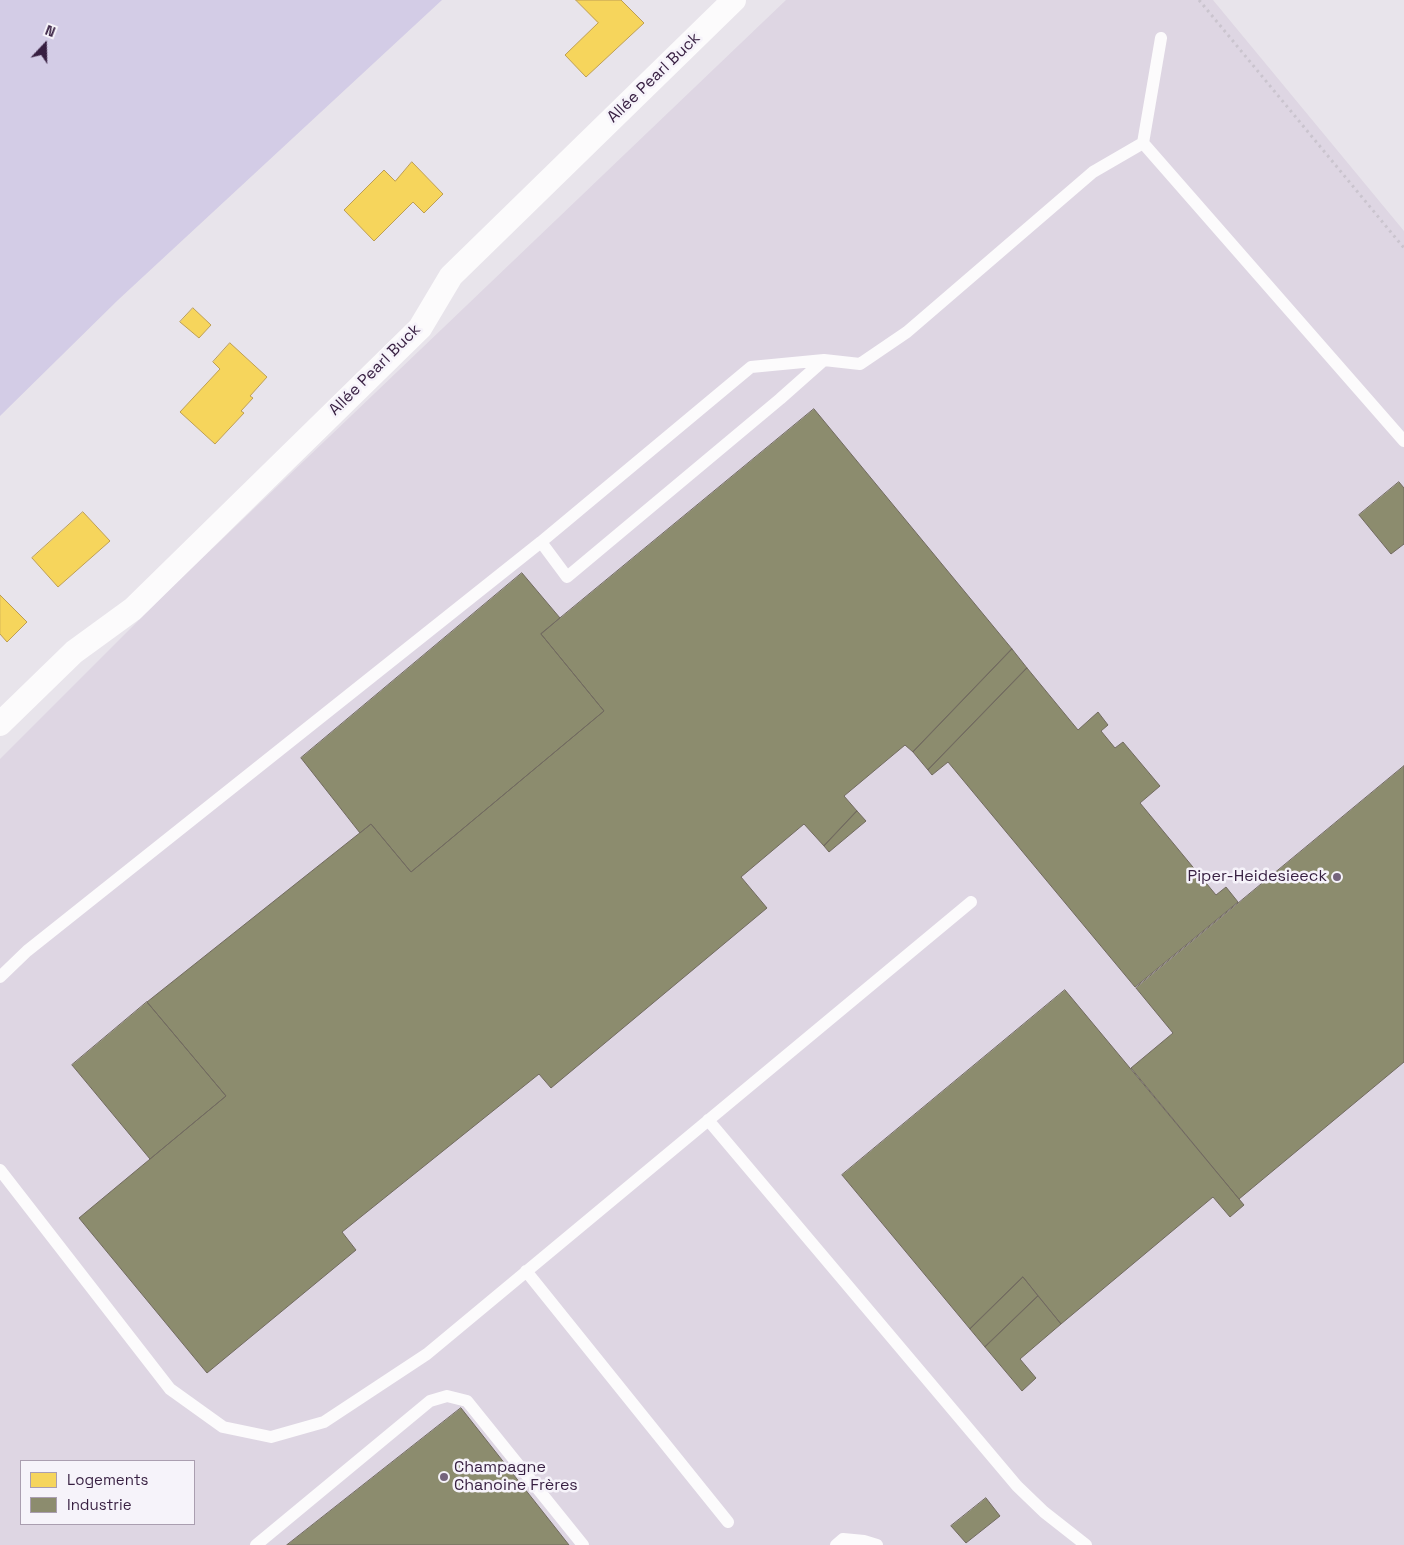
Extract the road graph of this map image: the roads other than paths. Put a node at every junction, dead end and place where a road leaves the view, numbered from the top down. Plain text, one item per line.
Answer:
1 (734, 0) edge
2 (1161, 38) dead end
3 (1144, 143) junction
4 (824, 360) junction
5 (1404, 441) edge
6 (541, 542) junction
7 (0, 724) edge
8 (971, 902) dead end
9 (0, 978) edge
10 (708, 1120) junction
11 (0, 1170) edge
12 (526, 1272) junction
13 (728, 1522) dead end
14 (256, 1545) edge
15 (583, 1545) edge
16 (836, 1545) edge
17 (877, 1545) edge
18 (1086, 1545) edge

1 - 7 street, Allée Pearl Buck
2 - 3 lane
3 - 4 lane
3 - 5 lane
4 - 6 lane
4 - 6 lane
6 - 9 lane
8 - 10 lane
10 - 12 lane
10 - 18 lane
11 - 12 lane
12 - 13 lane
14 - 15 lane
16 - 17 lane

